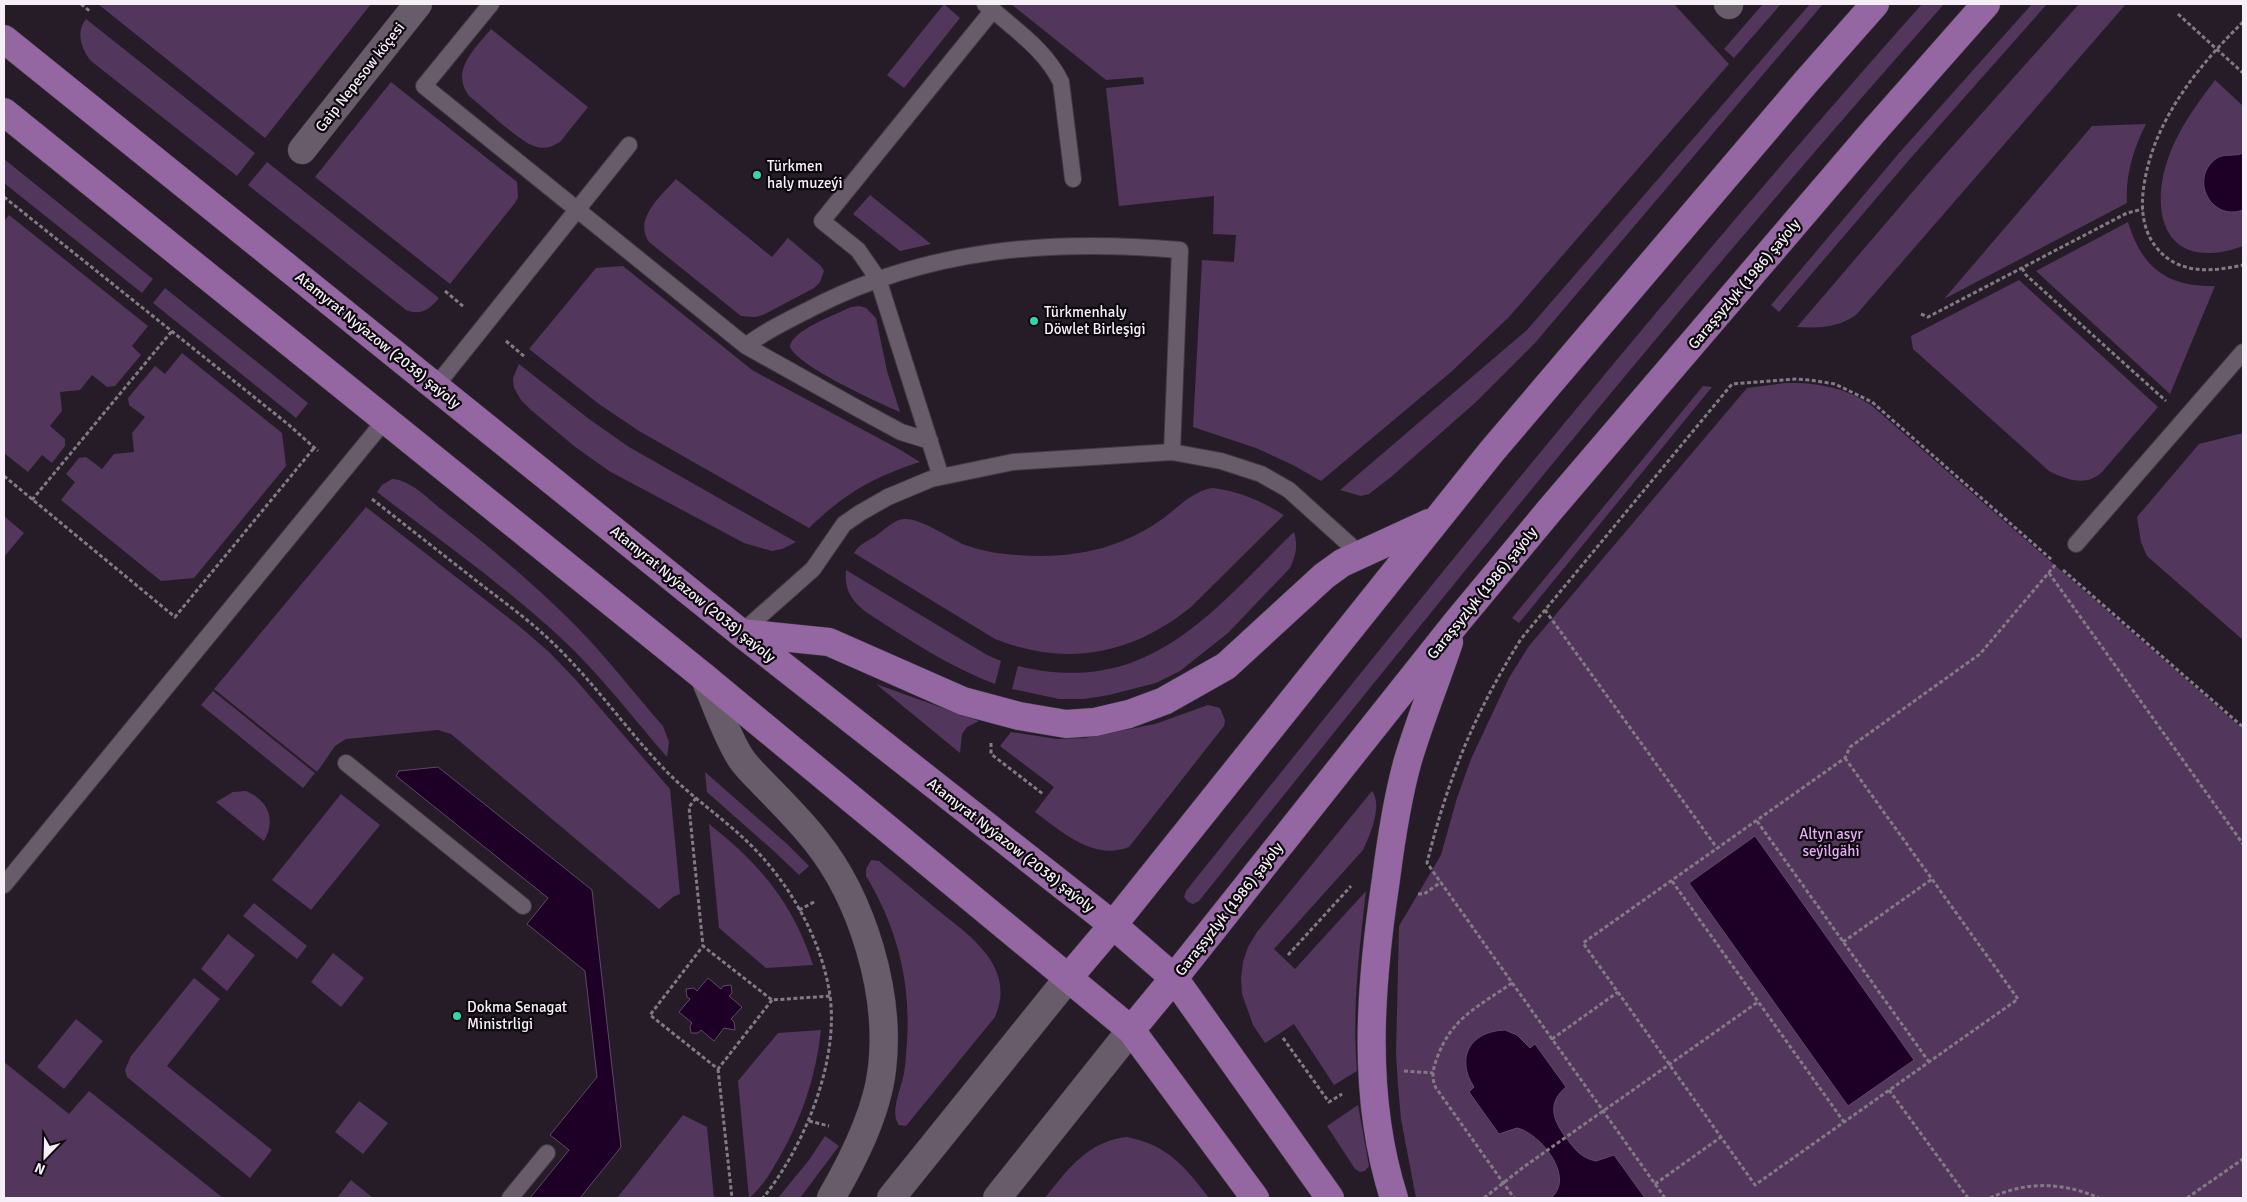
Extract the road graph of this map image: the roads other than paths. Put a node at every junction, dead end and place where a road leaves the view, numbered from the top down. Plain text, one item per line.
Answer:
1 (418, 4) edge
2 (491, 4) edge
3 (1875, 4) edge
4 (1986, 4) edge
5 (989, 7) edge
6 (4, 39) edge
7 (4, 112) edge
8 (630, 145) dead end
9 (302, 150) dead end
10 (1073, 179) dead end
11 (578, 210) junction
12 (878, 279) junction
13 (746, 346) junction
14 (2243, 352) edge
15 (435, 387) junction
16 (386, 419) junction
17 (930, 441) junction
18 (1172, 452) junction
19 (942, 477) junction
20 (1435, 520) junction
21 (2076, 544) dead end
22 (1361, 555) junction
23 (1456, 623) junction
24 (741, 633) junction
25 (704, 677) junction
26 (346, 764) dead end
27 (4, 885) edge
28 (523, 906) dead end
29 (1113, 925) junction
30 (1068, 977) junction
31 (1174, 978) junction
32 (1131, 1030) junction
33 (547, 1153) dead end
34 (510, 1198) edge
35 (831, 1198) edge
36 (891, 1198) edge
37 (997, 1198) edge
38 (1255, 1198) edge
39 (1330, 1198) edge
40 (1394, 1198) edge

1 - 9 main road, Gaip Nepesow köçesi
2 - 11 lane
3 - 20 main road
4 - 23 main road, Garaşsyzlyk (1986) şaýoly
5 - 10 lane
5 - 12 lane
6 - 15 main road, Atamyrat Nyýazow (2038) şaýoly
7 - 16 main road
8 - 11 lane
11 - 13 lane
11 - 15 lane
12 - 13 lane
12 - 17 lane
12 - 18 lane
13 - 17 lane
14 - 21 lane
15 - 24 main road, Atamyrat Nyýazow (2038) şaýoly
16 - 25 main road
16 - 27 lane
17 - 19 lane
18 - 19 lane
18 - 22 lane
19 - 24 lane
20 - 22 main road
20 - 29 main road
22 - 24 main road
23 - 31 main road, Garaşsyzlyk (1986) şaýoly
23 - 40 main road
24 - 29 main road, Atamyrat Nyýazow (2038) şaýoly
25 - 30 main road
25 - 35 main road
26 - 28 lane
29 - 30 main road
29 - 31 main road, Atamyrat Nyýazow (2038) şaýoly
30 - 32 main road
30 - 36 main road
31 - 32 main road, Garaşsyzlyk (1986) şaýoly
31 - 39 main road, Atamyrat Nyýazow (2038) şaýoly
32 - 37 main road, Garaşsyzlyk (1986) şaýoly
32 - 38 main road
33 - 34 lane

